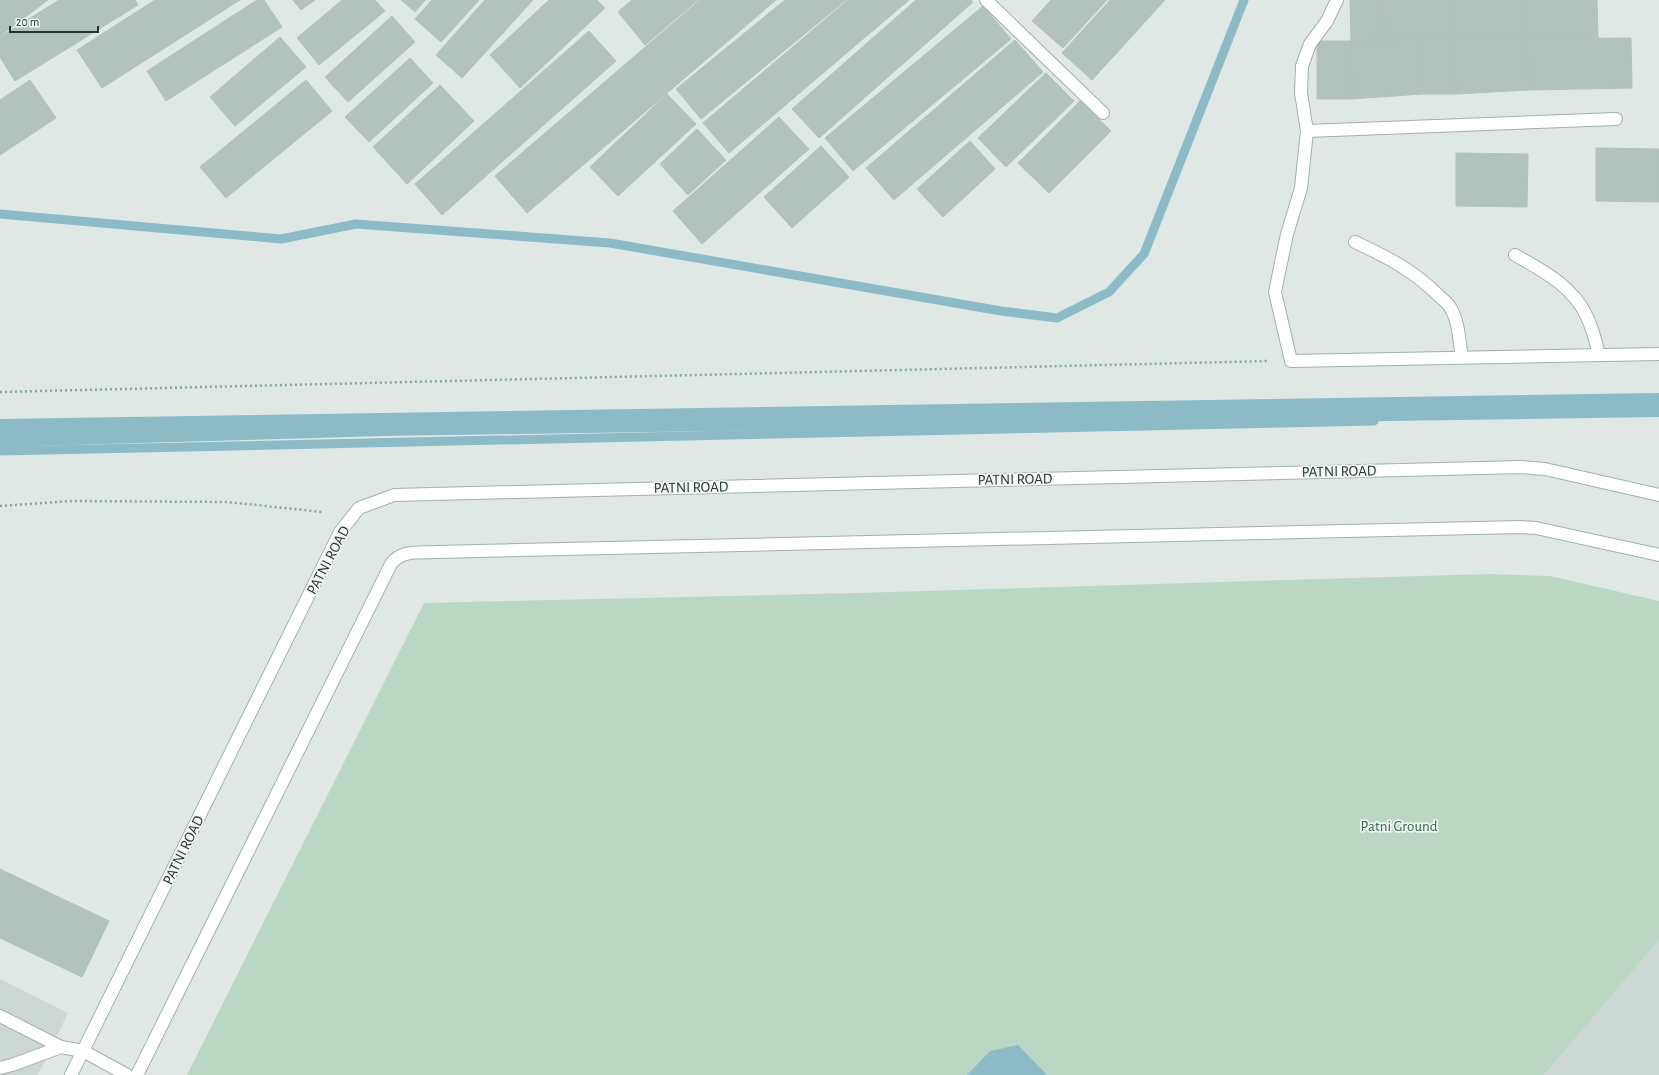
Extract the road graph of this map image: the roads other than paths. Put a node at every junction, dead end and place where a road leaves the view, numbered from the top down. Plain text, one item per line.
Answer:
1 (986, 0) edge
2 (1337, 0) edge
3 (1103, 113) dead end
4 (1616, 119) dead end
5 (1307, 131) junction
6 (1355, 242) dead end
7 (1515, 255) dead end
8 (1659, 354) edge
9 (1599, 355) junction
10 (1462, 357) junction
11 (1659, 494) edge
12 (1659, 555) edge
13 (0, 1016) edge
14 (60, 1047) junction
15 (84, 1051) junction
16 (0, 1068) edge
17 (72, 1075) edge
18 (127, 1075) edge
19 (137, 1075) edge

1 - 3 main road
2 - 5 main road
4 - 5 main road
5 - 10 main road
6 - 10 main road
7 - 9 main road
8 - 9 main road
9 - 10 main road
11 - 15 main road, PATNI ROAD
12 - 19 main road
13 - 14 main road
14 - 15 main road
14 - 16 main road
15 - 17 main road, PATNI ROAD
15 - 18 main road

